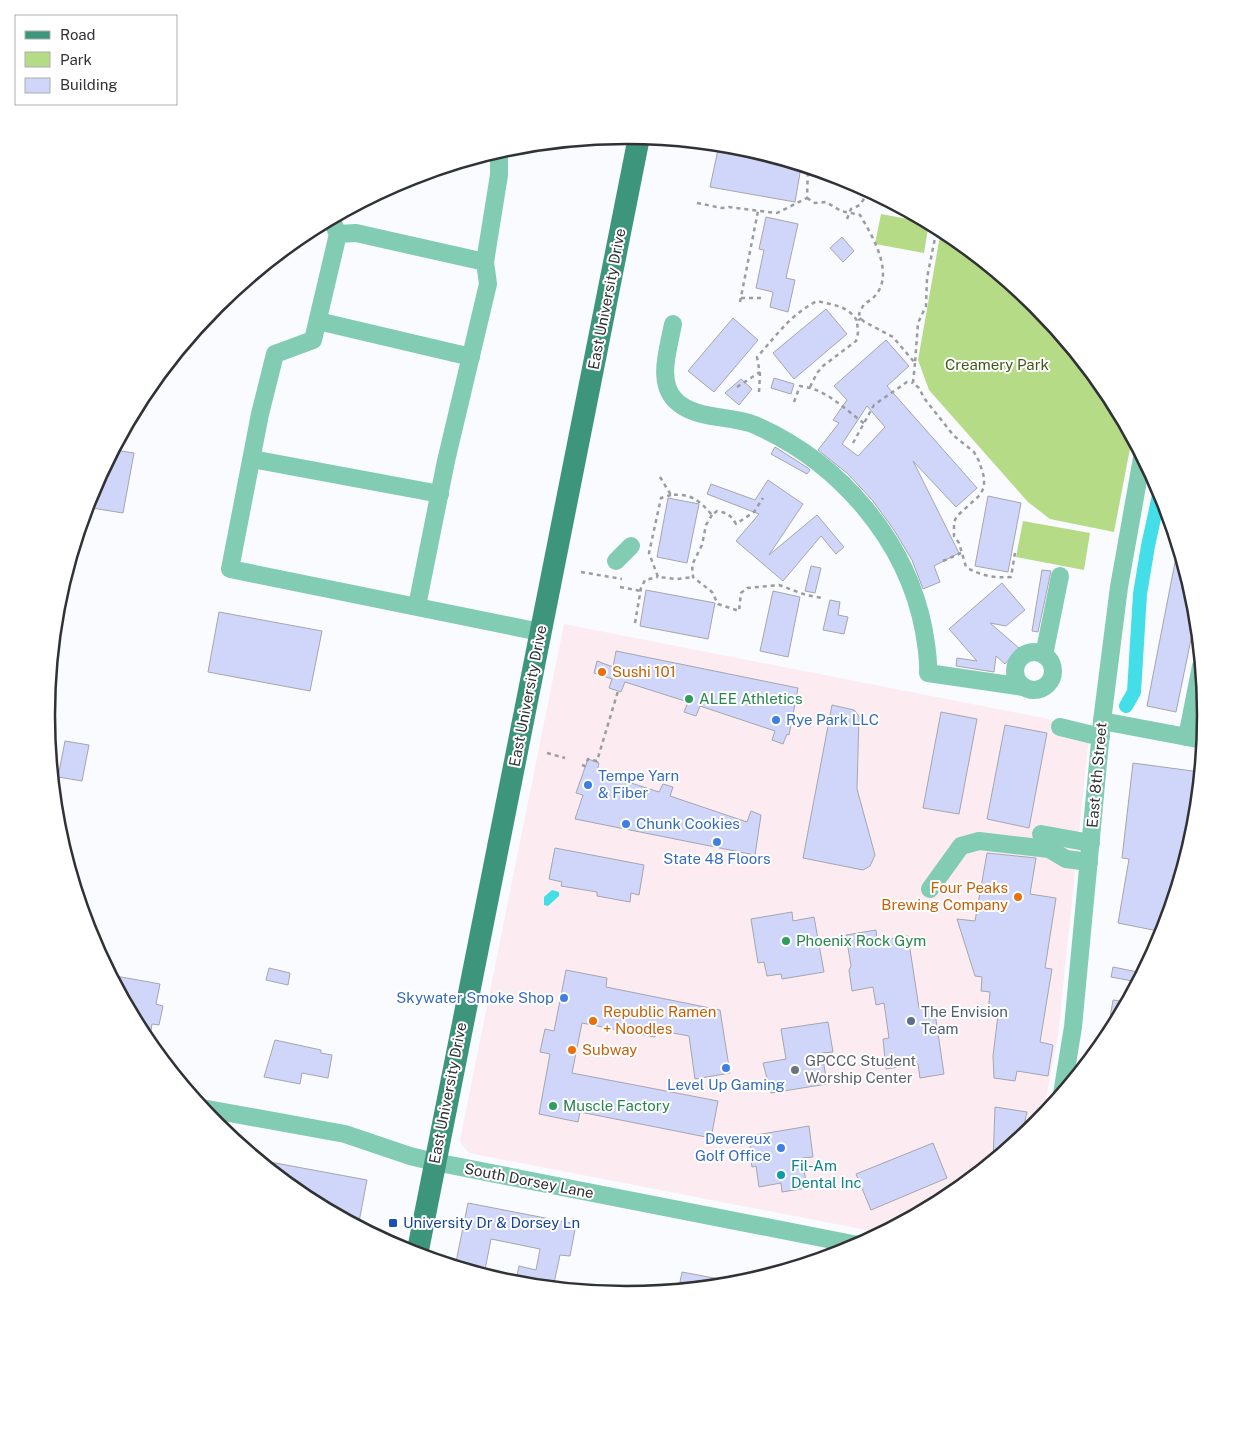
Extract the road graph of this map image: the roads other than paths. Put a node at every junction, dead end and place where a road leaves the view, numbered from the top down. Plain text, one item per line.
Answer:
1 (637, 145) edge
2 (499, 159) edge
3 (335, 227) edge
4 (485, 262) junction
5 (318, 321) junction
6 (673, 324) dead end
7 (471, 357) junction
8 (252, 459) junction
9 (1140, 468) edge
10 (440, 494) junction
11 (631, 546) dead end
12 (616, 561) dead end
13 (1060, 576) dead end
14 (417, 606) junction
15 (540, 632) junction
16 (1044, 656) junction
17 (1024, 687) junction
18 (1197, 715) edge
19 (1060, 727) dead end
20 (1102, 729) junction
21 (1195, 739) edge
22 (1042, 834) dead end
23 (1091, 843) junction
24 (1090, 862) junction
25 (930, 890) dead end
26 (1064, 1081) edge
27 (214, 1110) edge
28 (435, 1162) junction
29 (844, 1243) edge
30 (418, 1247) edge

1 - 15 main road, East University Drive
2 - 4 street
3 - 4 street
3 - 5 street
4 - 7 street
5 - 7 street
5 - 8 street
6 - 17 street
7 - 10 street
8 - 10 street
8 - 14 street
9 - 20 street, East 8th Street
10 - 14 street
11 - 12 street
13 - 16 street
14 - 15 street
15 - 28 main road, East University Drive
16 - 17 street
16 - 17 street
18 - 21 street
19 - 20 street
20 - 21 street
20 - 23 street, East 8th Street
22 - 23 street
23 - 24 street, East 8th Street
24 - 25 street
24 - 26 street, East 8th Street
27 - 28 street, South Dorsey Lane
28 - 29 street, South Dorsey Lane
28 - 30 main road, East University Drive

